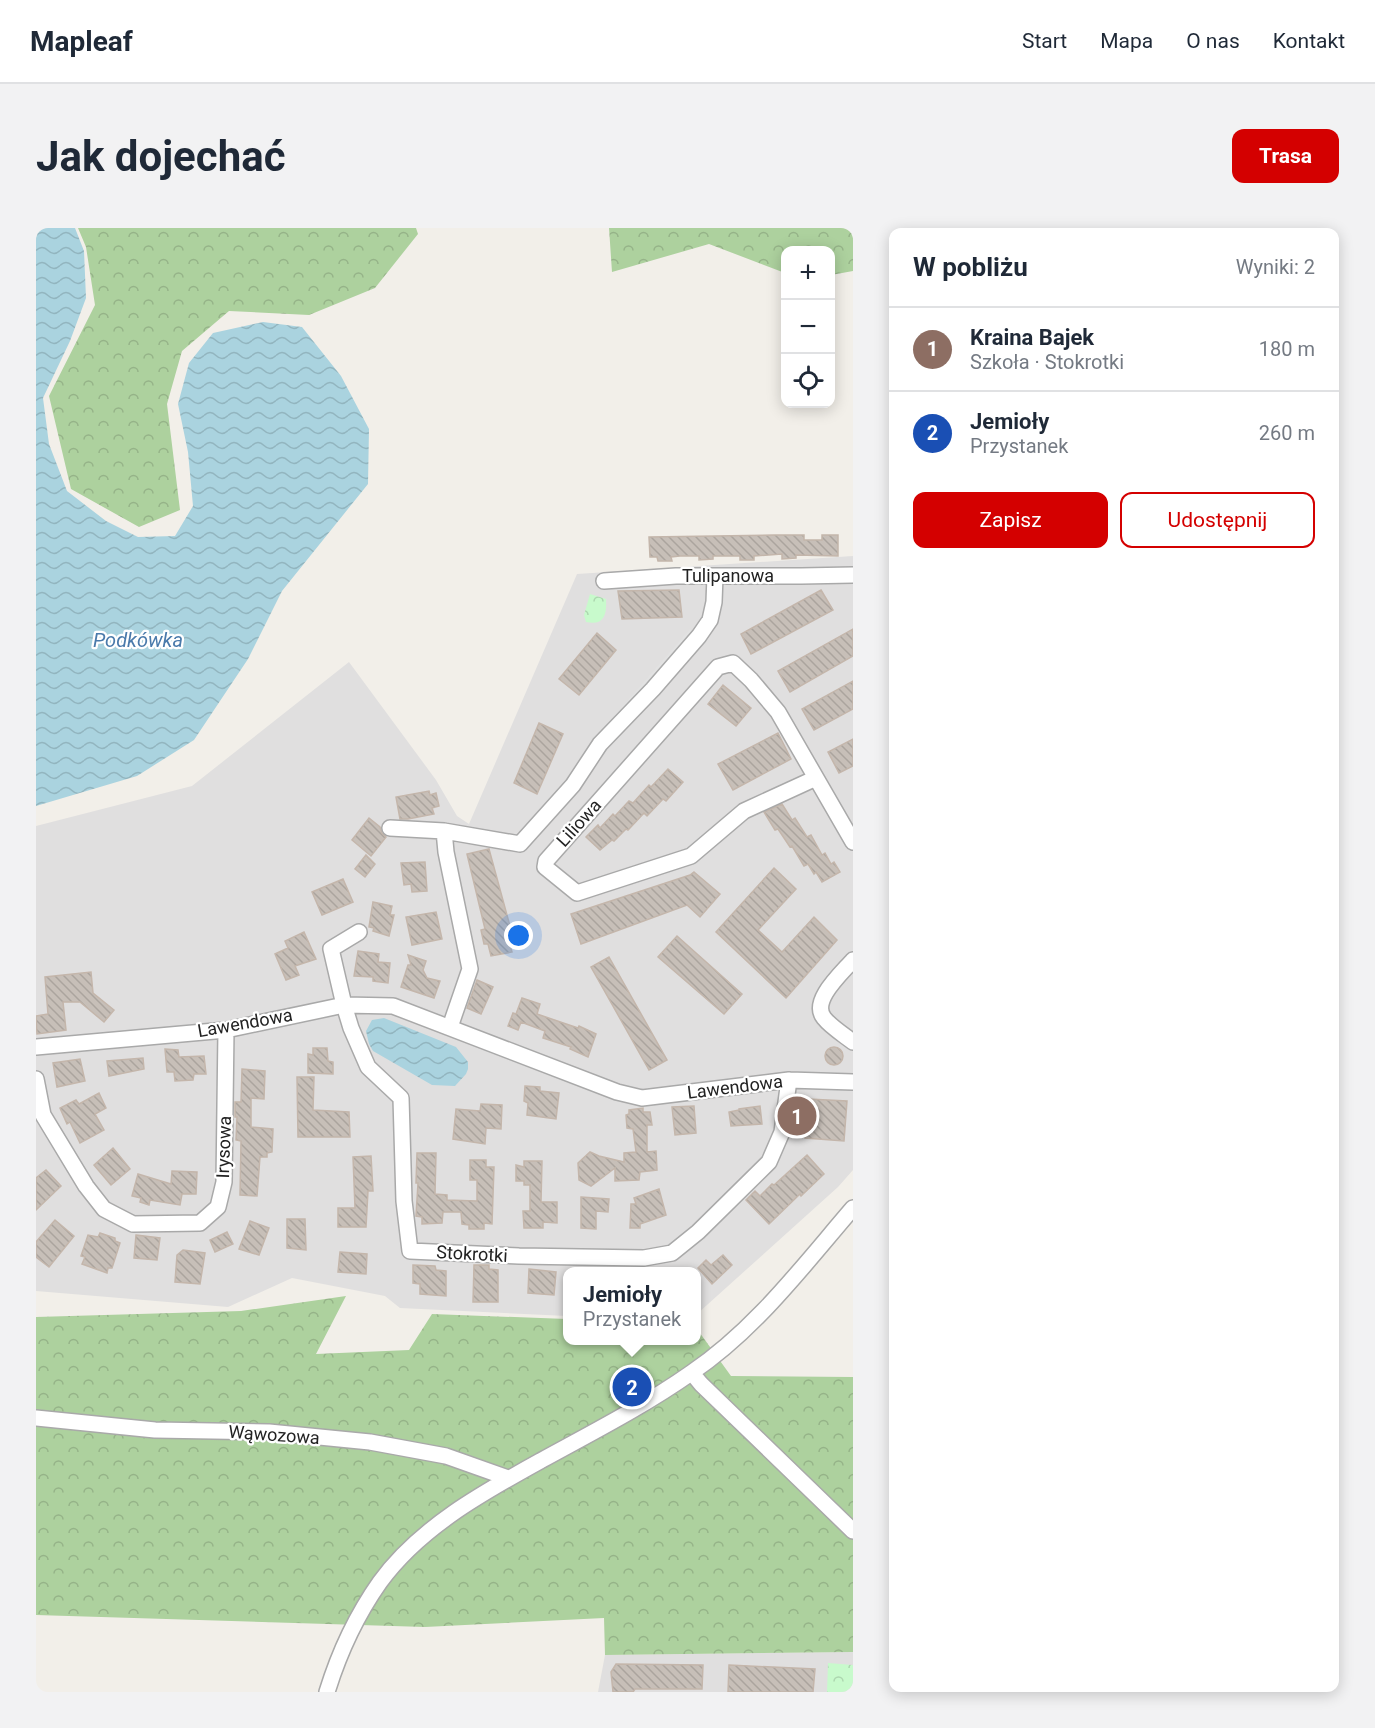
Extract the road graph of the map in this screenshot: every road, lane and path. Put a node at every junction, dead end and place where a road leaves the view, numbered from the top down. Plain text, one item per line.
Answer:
1 (853, 574) edge
2 (715, 576) junction
3 (604, 581) dead end
4 (816, 778) junction
5 (390, 828) dead end
6 (444, 831) junction
7 (853, 842) edge
8 (359, 932) dead end
9 (853, 960) edge
10 (344, 1005) junction
11 (450, 1027) junction
12 (226, 1030) junction
13 (853, 1042) edge
14 (36, 1047) edge
15 (36, 1079) edge
16 (789, 1080) junction
17 (853, 1082) edge
18 (853, 1208) edge
19 (692, 1373) junction
20 (36, 1418) edge
21 (508, 1478) junction
22 (853, 1531) edge
23 (327, 1692) edge

1 - 2 street, Tulipanowa
2 - 3 street, Tulipanowa
2 - 6 street
4 - 4 street, Liliowa
4 - 7 street, Liliowa
5 - 6 street
6 - 11 street
8 - 10 street, Stokrotki
9 - 13 street
10 - 11 street, Lawendowa
10 - 12 street, Lawendowa
10 - 16 street, Stokrotki
11 - 16 street, Lawendowa
12 - 14 street, Lawendowa
12 - 15 street, Irysowa
16 - 17 street, Lawendowa
18 - 19 street
19 - 21 street
19 - 22 street
20 - 21 street, Wąwozowa
21 - 23 street

